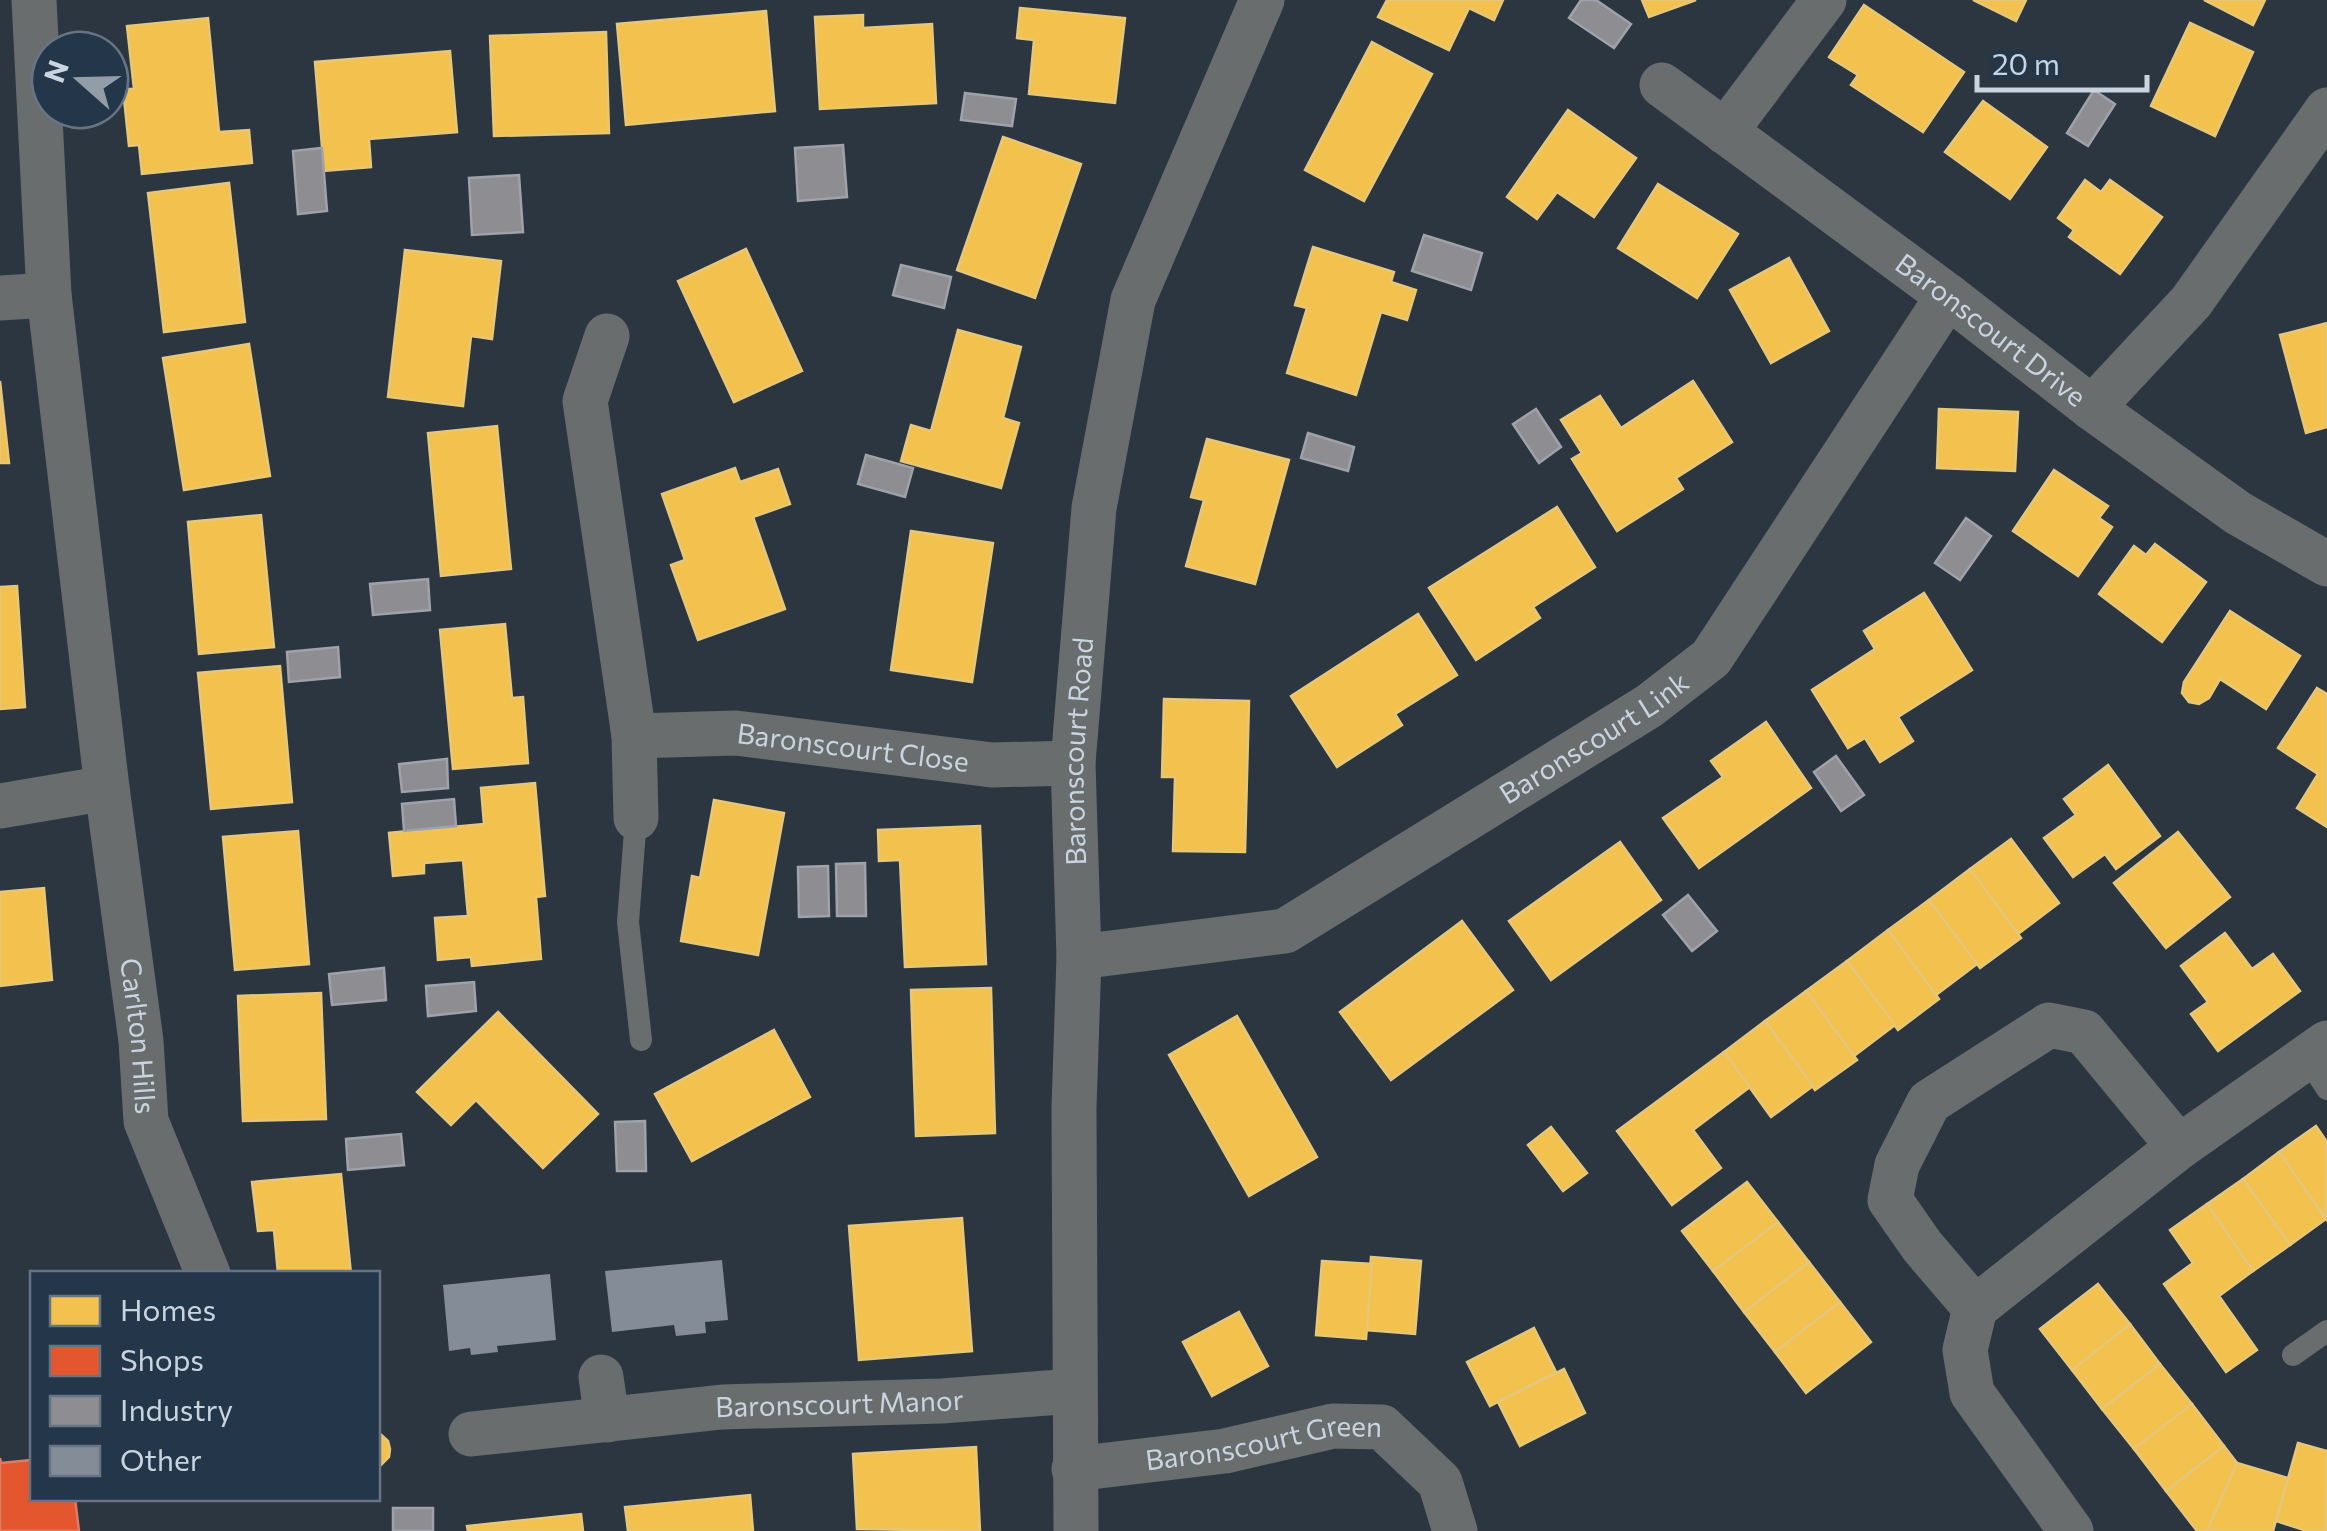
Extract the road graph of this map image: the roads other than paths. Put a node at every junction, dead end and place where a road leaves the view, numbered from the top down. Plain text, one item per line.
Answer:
1 (34, 0) edge
2 (1262, 0) edge
3 (1824, 0) edge
4 (1662, 85) dead end
5 (2327, 110) edge
6 (1725, 132) junction
7 (49, 295) junction
8 (1948, 296) junction
9 (0, 298) edge
10 (606, 336) dead end
11 (2092, 408) junction
12 (2327, 564) edge
13 (634, 736) junction
14 (1073, 762) junction
15 (107, 788) junction
16 (0, 806) edge
17 (636, 818) joint
18 (1079, 957) junction
19 (641, 1040) dead end
20 (2320, 1063) edge
21 (2179, 1147) junction
22 (207, 1271) edge
23 (1975, 1308) junction
24 (2327, 1331) edge
25 (2293, 1355) dead end
26 (1073, 1391) junction
27 (472, 1434) dead end
28 (1074, 1469) junction
29 (1076, 1531) edge
30 (1454, 1531) edge
31 (2071, 1531) edge

1 - 7 street, Carlton Hills
2 - 14 street, Baronscourt Road
3 - 6 street
4 - 6 street, Baronscourt Drive
5 - 11 street
6 - 8 street, Baronscourt Drive
7 - 9 street
7 - 15 street, Carlton Hills
8 - 11 street, Baronscourt Drive
8 - 18 street, Baronscourt Link
10 - 13 street
11 - 12 street, Baronscourt Drive
13 - 14 street, Baronscourt Close
13 - 17 street
14 - 18 street, Baronscourt Road
15 - 16 street
15 - 22 street, Carlton Hills
17 - 19 lane
18 - 26 street, Baronscourt Road
20 - 21 street
21 - 23 street
21 - 23 street
23 - 31 street
24 - 25 lane
26 - 27 street, Baronscourt Manor
26 - 28 street, Baronscourt Road
28 - 29 street, Baronscourt Road
28 - 30 street, Baronscourt Green

